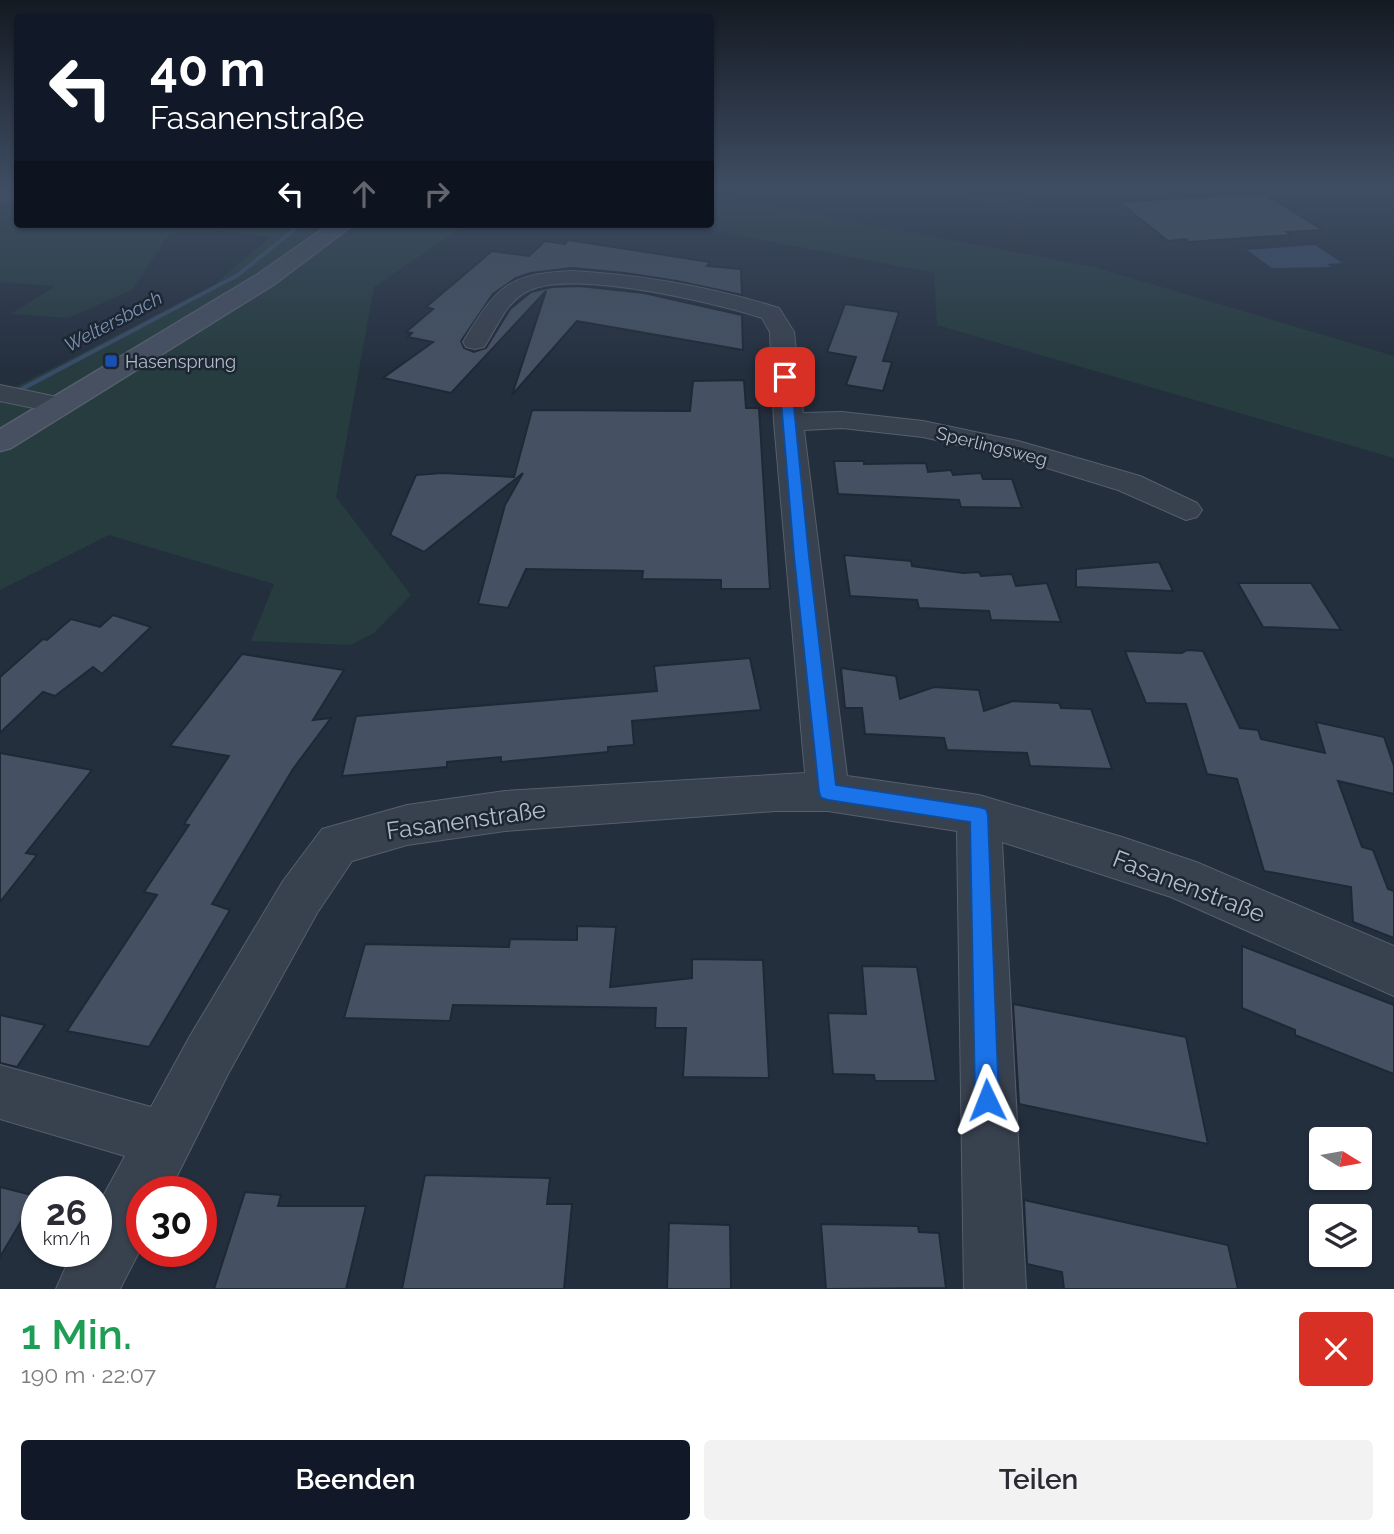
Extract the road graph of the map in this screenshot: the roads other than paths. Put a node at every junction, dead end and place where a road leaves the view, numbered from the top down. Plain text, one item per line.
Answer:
1 (309, 249) edge
2 (475, 342) dead end
3 (12, 396) edge
4 (57, 405) junction
5 (788, 422) junction
6 (0, 442) edge
7 (1186, 510) dead end
8 (828, 792) junction
9 (979, 815) junction
10 (1394, 971) edge
11 (0, 1092) edge
12 (166, 1140) junction
13 (86, 1289) edge
14 (995, 1289) edge

1 - 4 street
2 - 5 street
3 - 4 street
4 - 6 street
5 - 7 street, Sperlingsweg
5 - 8 street
8 - 9 street, Fasanenstraße
8 - 12 street, Fasanenstraße
9 - 10 street, Fasanenstraße
9 - 14 street
11 - 12 street
12 - 13 street, Fasanenstraße

